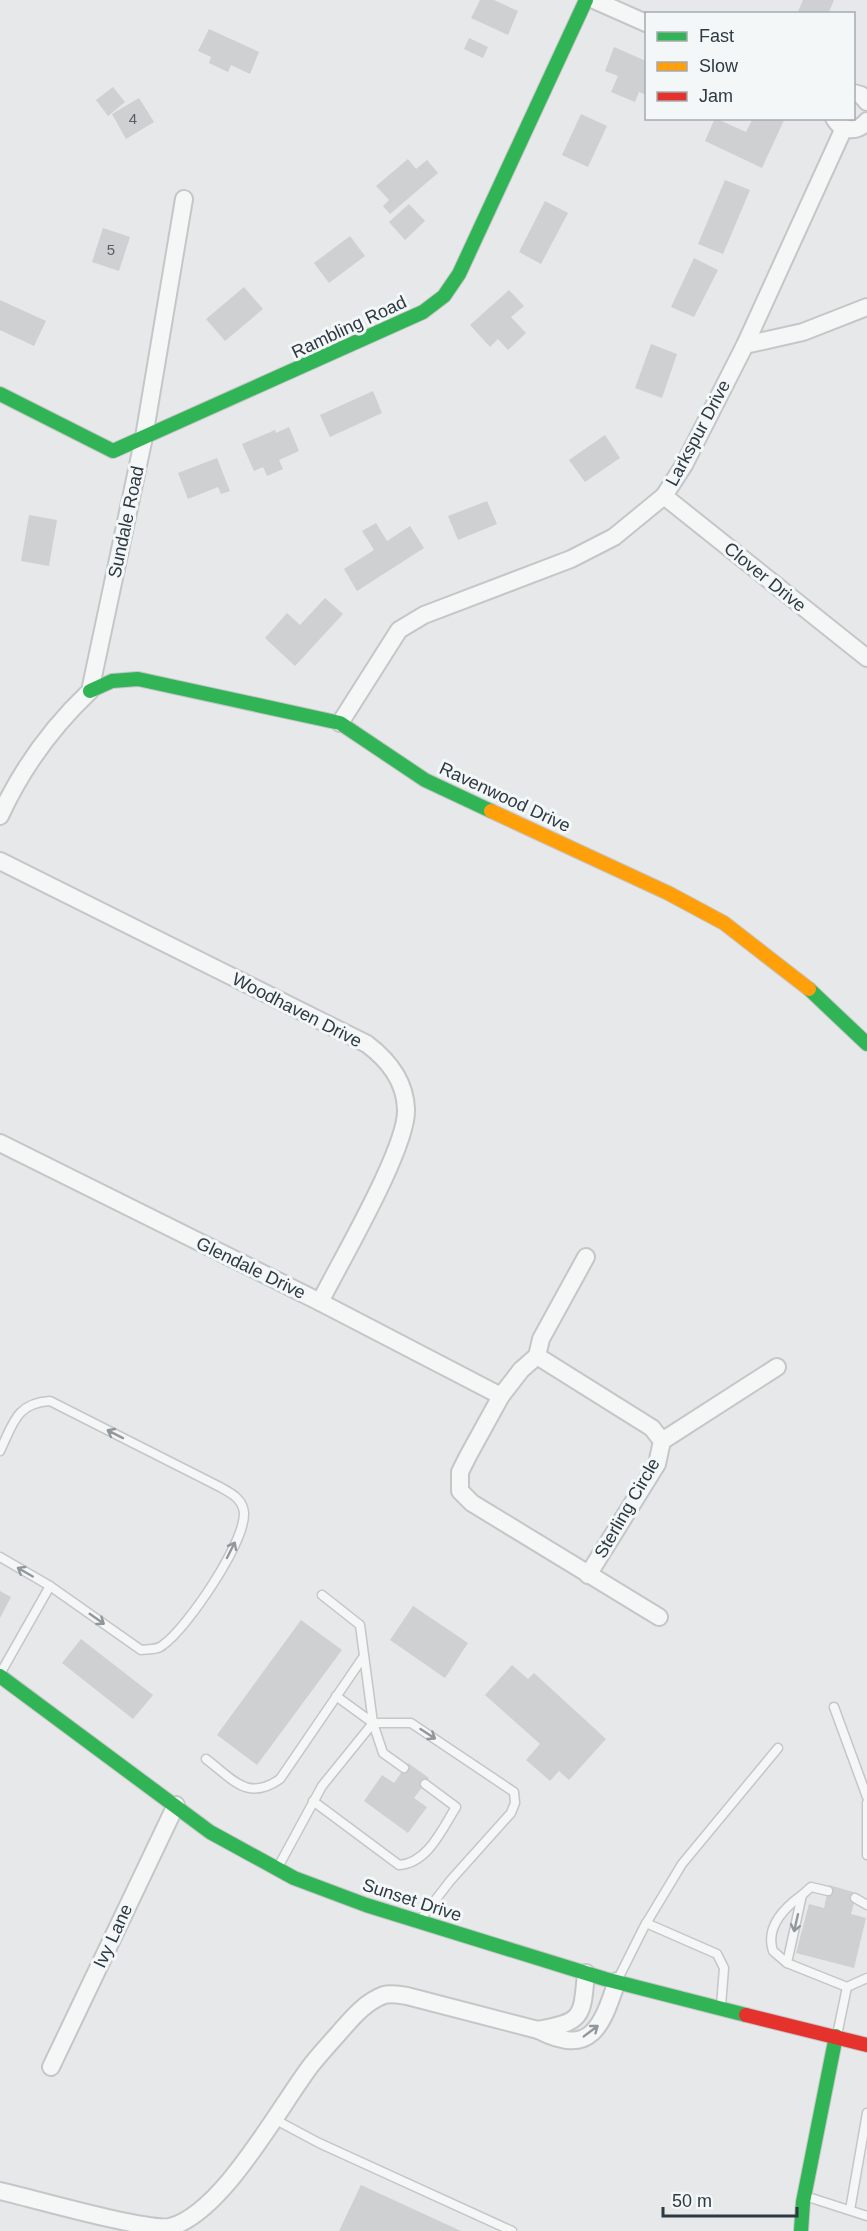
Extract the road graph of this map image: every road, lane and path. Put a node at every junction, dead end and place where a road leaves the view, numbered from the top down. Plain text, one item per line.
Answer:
1 (586, 0) edge
2 (594, 0) edge
3 (645, 22) edge
4 (867, 121) edge
5 (839, 123) edge
6 (184, 199) dead end
7 (867, 308) edge
8 (745, 345) junction
9 (0, 394) edge
10 (144, 437) junction
11 (664, 496) junction
12 (867, 658) edge
13 (90, 691) junction
14 (340, 723) junction
15 (0, 816) edge
16 (0, 861) edge
17 (867, 1044) edge
18 (0, 1143) edge
19 (586, 1257) dead end
20 (320, 1302) junction
21 (537, 1356) junction
22 (777, 1368) dead end
23 (501, 1396) junction
24 (662, 1441) junction
25 (0, 1451) edge
26 (0, 1557) edge
27 (588, 1575) junction
28 (50, 1586) junction
29 (322, 1595) dead end
30 (659, 1617) dead end
31 (364, 1656) junction
32 (0, 1675) edge
33 (336, 1696) junction
34 (834, 1707) dead end
35 (373, 1723) junction
36 (778, 1748) dead end
37 (206, 1758) dead end
38 (404, 1768) dead end
39 (425, 1784) dead end
40 (867, 1797) edge
41 (313, 1801) junction
42 (867, 1803) edge
43 (176, 1805) junction
44 (867, 1846) edge
45 (867, 1855) edge
46 (277, 1869) junction
47 (828, 1891) dead end
48 (802, 1895) junction
49 (855, 1898) dead end
50 (867, 1905) edge
51 (420, 1921) junction
52 (646, 1923) junction
53 (787, 1963) junction
54 (586, 1973) junction
55 (867, 1978) edge
56 (616, 1981) junction
57 (848, 1987) junction
58 (721, 2007) junction
59 (538, 2030) junction
60 (836, 2036) junction
61 (867, 2044) edge
62 (51, 2067) dead end
63 (867, 2113) edge
64 (274, 2119) junction
65 (862, 2166) edge
66 (0, 2191) edge
67 (804, 2196) junction
68 (850, 2210) junction
69 (867, 2216) edge
70 (512, 2231) edge
71 (801, 2231) edge

1 - 10 street, Rambling Road
2 - 3 street
4 - 5 street
5 - 8 street, Larkspur Drive
6 - 10 street, Sundale Road
7 - 8 street
8 - 11 street, Larkspur Drive
9 - 10 street, Rambling Road
10 - 13 street, Sundale Road
11 - 12 street, Clover Drive
11 - 14 street, Larkspur Drive
13 - 14 street, Ravenwood Drive
13 - 15 street
14 - 17 street, Ravenwood Drive
16 - 20 street, Woodhaven Drive
18 - 20 street, Glendale Drive
19 - 21 street
20 - 23 street, Glendale Drive
21 - 23 street
21 - 24 street, Sterling Circle
22 - 24 street
23 - 27 street, Sterling Circle
24 - 27 street, Sterling Circle
28 -> 25 lane
28 -> 26 lane
27 - 30 street
28 - 32 lane
29 - 31 lane
31 - 33 lane
31 - 35 lane
32 - 43 street, Sunset Drive
33 - 35 lane
33 - 37 lane
34 - 40 lane
35 - 38 lane
35 - 41 lane
35 -> 51 lane
36 - 52 lane
39 - 41 lane
41 - 46 lane
42 - 44 lane
43 - 46 street, Sunset Drive
43 - 62 street, Ivy Lane
44 - 45 lane
46 - 51 street, Sunset Drive
47 - 48 lane
48 -> 53 lane
48 - 53 lane
49 - 50 lane
51 - 54 street, Sunset Drive
52 - 56 lane
52 - 58 lane
53 - 57 lane
54 - 56 street, Sunset Drive
54 - 59 street
55 - 57 lane
56 - 58 street, Sunset Drive
59 -> 56 street
57 - 60 lane
58 - 60 street, Sunset Drive
59 - 64 street
60 - 61 street, Sunset Drive
60 - 67 street
63 - 65 lane
64 - 66 street
64 - 70 lane
65 - 68 lane
67 - 68 lane
67 - 71 street
68 - 69 lane

